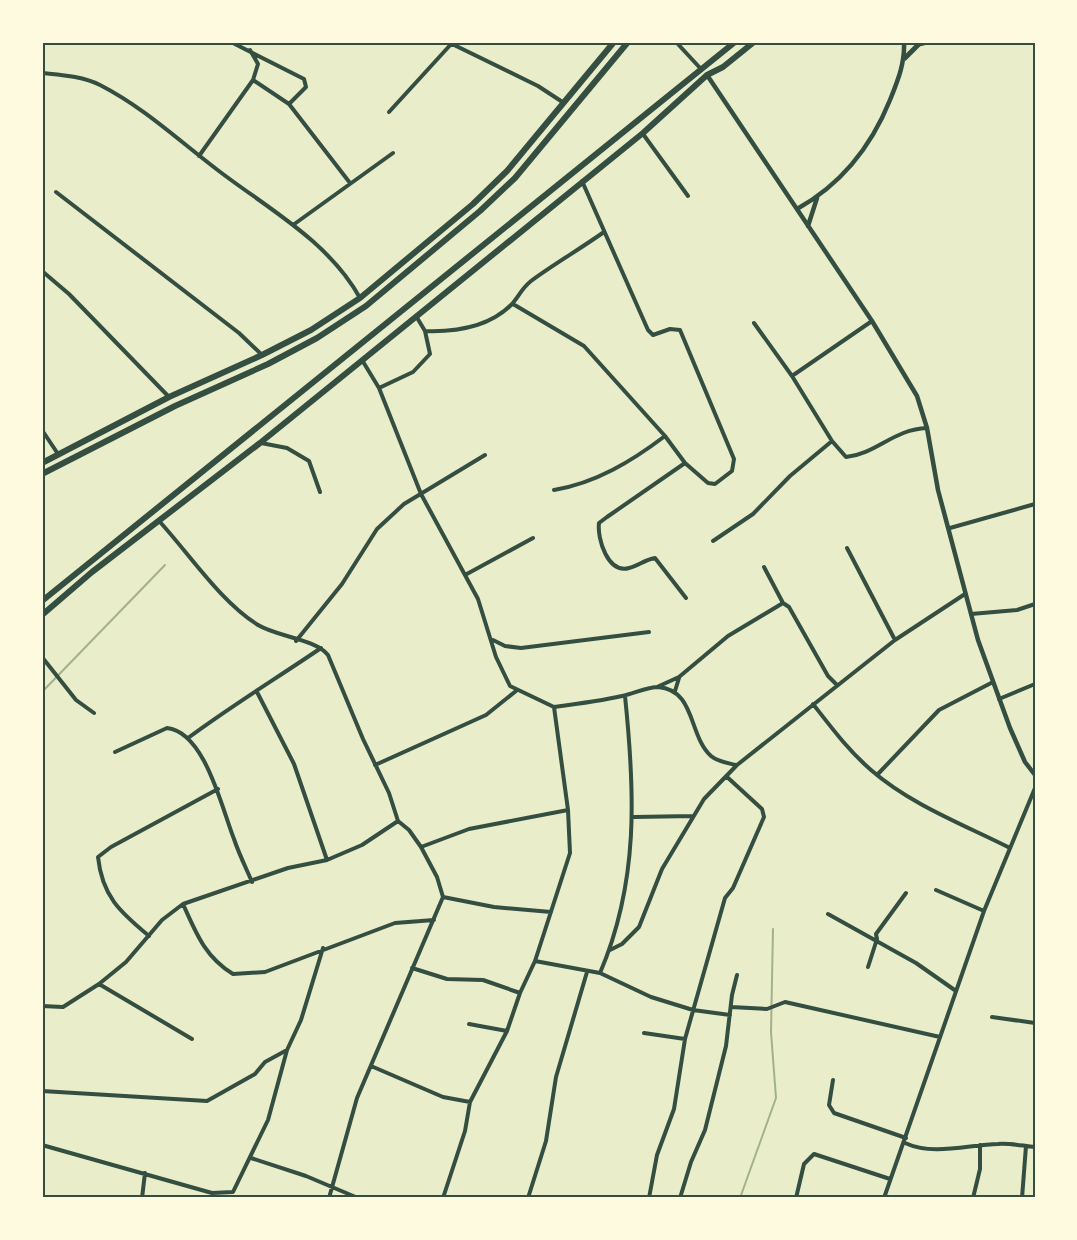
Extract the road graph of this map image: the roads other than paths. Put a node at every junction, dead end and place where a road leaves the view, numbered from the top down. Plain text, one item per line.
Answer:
1 (231, 42) edge
2 (614, 42) edge
3 (628, 42) edge
4 (676, 42) edge
5 (735, 42) edge
6 (754, 42) edge
7 (904, 42) edge
8 (927, 42) edge
9 (451, 43) edge
10 (250, 50) junction
11 (905, 58) junction
12 (701, 69) junction
13 (42, 73) edge
14 (707, 75) junction
15 (253, 81) junction
16 (564, 103) junction
17 (289, 104) junction
18 (389, 112) dead end
19 (643, 133) junction
20 (393, 153) dead end
21 (199, 156) junction
22 (582, 181) junction
23 (350, 183) junction
24 (56, 192) dead end
25 (688, 196) dead end
26 (817, 198) junction
27 (796, 208) junction
28 (294, 225) junction
29 (808, 226) junction
30 (604, 232) junction
31 (42, 271) edge
32 (360, 298) junction
33 (513, 304) junction
34 (416, 316) junction
35 (872, 321) junction
36 (754, 323) dead end
37 (425, 331) junction
38 (262, 355) junction
39 (361, 360) junction
40 (792, 376) junction
41 (379, 388) junction
42 (169, 397) junction
43 (118, 423) junction
44 (927, 428) junction
45 (42, 430) edge
46 (123, 432) junction
47 (665, 436) junction
48 (832, 441) junction
49 (260, 443) junction
50 (58, 454) junction
51 (485, 454) dead end
52 (42, 463) edge
53 (685, 463) junction
54 (42, 474) edge
55 (554, 490) dead end
56 (320, 492) dead end
57 (421, 494) junction
58 (1035, 504) edge
59 (160, 522) junction
60 (950, 528) junction
61 (533, 538) dead end
62 (713, 541) dead end
63 (847, 548) dead end
64 (764, 567) dead end
65 (465, 575) junction
66 (965, 594) junction
67 (686, 598) dead end
68 (42, 601) edge
69 (783, 603) junction
70 (1035, 604) edge
71 (971, 614) junction
72 (42, 615) edge
73 (649, 632) dead end
74 (492, 640) junction
75 (895, 640) junction
76 (296, 641) junction
77 (322, 647) junction
78 (42, 657) edge
79 (679, 677) junction
80 (993, 682) junction
81 (1035, 684) edge
82 (837, 685) junction
83 (656, 687) junction
84 (516, 691) junction
85 (675, 691) junction
86 (257, 692) junction
87 (625, 696) junction
88 (999, 699) junction
89 (813, 704) junction
90 (554, 707) junction
91 (94, 713) dead end
92 (188, 738) junction
93 (115, 752) dead end
94 (375, 765) junction
95 (737, 765) junction
96 (877, 775) junction
97 (1035, 775) edge
98 (726, 776) junction
99 (1035, 788) edge
100 (218, 789) junction
101 (568, 810) junction
102 (694, 816) junction
103 (634, 818) junction
104 (398, 821) junction
105 (421, 847) junction
106 (1008, 847) junction
107 (327, 860) junction
108 (252, 882) junction
109 (936, 890) dead end
110 (906, 893) dead end
111 (443, 897) junction
112 (183, 904) junction
113 (984, 911) junction
114 (550, 912) junction
115 (828, 914) dead end
116 (434, 920) junction
117 (149, 936) junction
118 (877, 939) junction
119 (323, 948) junction
120 (610, 950) junction
121 (535, 961) junction
122 (868, 967) dead end
123 (412, 968) junction
124 (587, 972) junction
125 (600, 973) junction
126 (737, 975) dead end
127 (99, 984) junction
128 (956, 991) junction
129 (520, 993) junction
130 (42, 1006) edge
131 (731, 1007) junction
132 (693, 1010) junction
133 (730, 1015) junction
134 (992, 1017) dead end
135 (1035, 1023) edge
136 (469, 1024) dead end
137 (507, 1031) junction
138 (644, 1033) dead end
139 (940, 1037) junction
140 (192, 1039) dead end
141 (685, 1039) junction
142 (286, 1050) junction
143 (372, 1066) junction
144 (833, 1080) dead end
145 (42, 1091) edge
146 (470, 1101) junction
147 (906, 1138) junction
148 (905, 1143) junction
149 (42, 1145) edge
150 (980, 1145) junction
151 (1026, 1146) junction
152 (1035, 1147) edge
153 (251, 1158) junction
154 (145, 1173) junction
155 (890, 1179) junction
156 (332, 1187) junction
157 (142, 1198) edge
158 (329, 1198) edge
159 (358, 1198) edge
160 (443, 1198) edge
161 (528, 1198) edge
162 (649, 1198) edge
163 (680, 1198) edge
164 (796, 1198) edge
165 (884, 1198) edge
166 (974, 1198) edge
167 (1022, 1198) edge

1 - 10 street
2 - 16 main road
3 - 46 main road
4 - 12 street
5 - 12 main road
6 - 14 main road
7 - 11 street
8 - 11 main road
9 - 16 street
9 - 18 street
10 - 15 street
10 - 17 street
11 - 26 street
12 - 68 main road
13 - 21 street
14 - 19 main road
14 - 27 street
15 - 17 street
15 - 21 street
16 - 32 main road
17 - 23 street
19 - 22 main road
19 - 25 street
20 - 23 street
21 - 28 street
22 - 30 street
22 - 34 main road
23 - 28 street
24 - 38 street
26 - 27 street
26 - 29 street
27 - 29 street
28 - 32 street
29 - 35 street
30 - 33 street
30 - 53 street
31 - 42 street
32 - 38 main road
33 - 37 street
33 - 47 street
34 - 37 street
34 - 39 main road
35 - 40 street
35 - 44 street
36 - 40 street
37 - 41 street
38 - 42 main road
39 - 41 street
39 - 49 main road
40 - 48 street
41 - 57 street
42 - 43 main road
43 - 46 main road
43 - 50 main road
44 - 48 street
44 - 60 street
45 - 50 street
46 - 54 main road
47 - 53 street
47 - 55 street
48 - 62 street
49 - 56 street
49 - 59 main road
50 - 52 main road
51 - 57 street
53 - 67 street
57 - 65 street
57 - 76 street
58 - 60 street
59 - 72 main road
59 - 76 street
60 - 66 street
61 - 65 street
63 - 75 street
64 - 69 street
65 - 74 street
66 - 71 street
66 - 75 street
69 - 79 street
69 - 82 street
70 - 71 street
71 - 80 street
73 - 74 street
74 - 84 street
75 - 82 street
76 - 77 street
77 - 86 street
77 - 94 street
78 - 91 street
79 - 83 street
79 - 85 street
80 - 88 street
80 - 96 street
81 - 88 street
82 - 89 street
83 - 85 street
83 - 87 street
84 - 90 street
84 - 94 street
85 - 95 street
86 - 92 street
86 - 107 street
87 - 90 street
87 - 103 street
88 - 97 street
89 - 95 street
89 - 96 street
90 - 101 street
92 - 93 street
92 - 100 street
94 - 104 street
95 - 98 street
96 - 106 street
98 - 102 street
98 - 132 street
99 - 106 street
100 - 108 street
100 - 117 street
101 - 105 street
101 - 114 street
102 - 103 street
102 - 120 street
103 - 120 street
104 - 105 street
104 - 107 street
105 - 111 street
106 - 113 street
107 - 108 street
108 - 112 street
109 - 113 street
110 - 118 street
111 - 114 street
111 - 116 street
112 - 117 street
112 - 119 street
113 - 128 street
114 - 121 street
115 - 118 street
116 - 119 street
116 - 123 street
117 - 127 street
118 - 122 street
118 - 128 street
119 - 142 street
120 - 125 street
121 - 124 street
121 - 129 street
123 - 129 street
123 - 143 street
124 - 125 street
124 - 161 street
125 - 132 street
126 - 131 street
127 - 130 street
127 - 140 street
128 - 139 street
129 - 137 street
131 - 133 street
131 - 139 street
132 - 133 street
132 - 141 street
133 - 163 street
134 - 135 street
136 - 137 street
137 - 146 street
138 - 141 street
139 - 147 street
141 - 162 street
142 - 145 street
142 - 153 street
143 - 146 street
143 - 156 street
144 - 147 street
146 - 160 street
147 - 148 street
148 - 150 street
148 - 155 street
149 - 154 street
150 - 151 street
150 - 166 street
151 - 152 street
151 - 167 street
153 - 154 street
153 - 156 street
154 - 157 street
155 - 164 street
155 - 165 street
156 - 158 street
156 - 159 street

